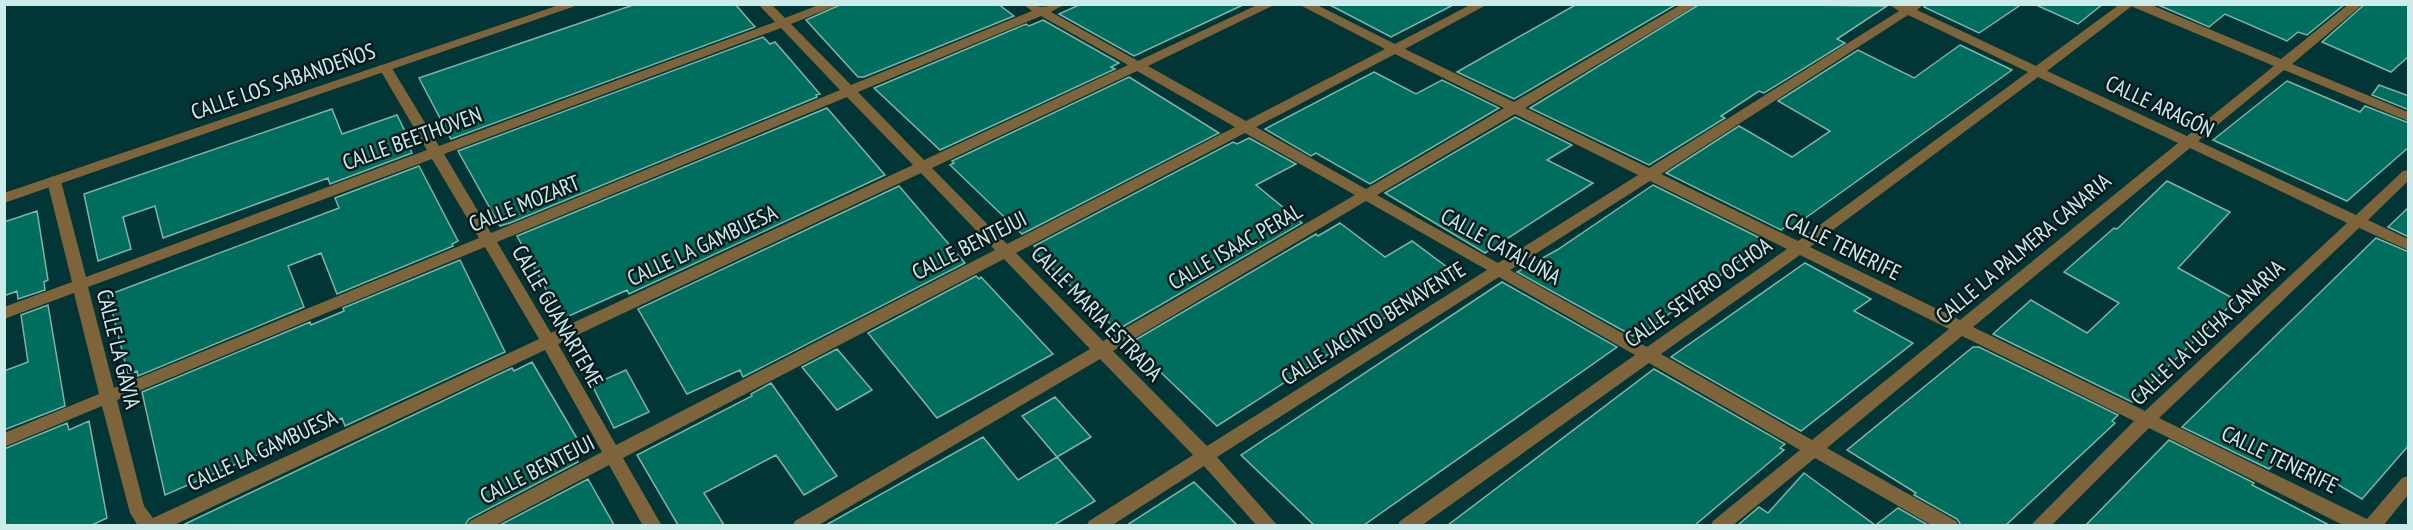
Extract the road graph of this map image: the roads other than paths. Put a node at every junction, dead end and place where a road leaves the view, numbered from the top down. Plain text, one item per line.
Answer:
1 (575, 4) edge
2 (764, 4) edge
3 (834, 4) edge
4 (1059, 4) edge
5 (1270, 4) edge
6 (1304, 4) edge
7 (1482, 4) edge
8 (1692, 4) edge
9 (2127, 4) edge
10 (2137, 4) edge
11 (2357, 4) edge
12 (1906, 7) edge
13 (1035, 8) edge
14 (783, 23) junction
15 (1395, 50) junction
16 (2283, 65) junction
17 (1137, 66) junction
18 (385, 68) junction
19 (2037, 72) junction
20 (849, 91) junction
21 (1514, 108) junction
22 (2409, 117) edge
23 (1245, 127) junction
24 (2187, 141) junction
25 (435, 152) junction
26 (923, 166) junction
27 (2409, 174) edge
28 (1649, 175) junction
29 (54, 181) junction
30 (1366, 195) junction
31 (4, 198) edge
32 (2357, 221) junction
33 (488, 240) junction
34 (2409, 245) edge
35 (1799, 248) junction
36 (1005, 251) junction
37 (1498, 270) junction
38 (80, 285) junction
39 (4, 313) edge
40 (1961, 329) junction
41 (548, 341) junction
42 (1101, 350) junction
43 (1647, 354) junction
44 (108, 397) junction
45 (2147, 419) junction
46 (4, 440) edge
47 (1813, 448) junction
48 (612, 455) junction
49 (1205, 456) junction
50 (2409, 483) edge
51 (148, 525) edge
52 (153, 525) edge
53 (476, 525) edge
54 (653, 525) edge
55 (801, 525) edge
56 (1095, 525) edge
57 (1269, 525) edge
58 (1406, 525) edge
59 (1719, 525) edge
60 (1950, 525) edge
61 (2039, 525) edge
62 (2363, 525) edge
63 (2372, 525) edge

1 - 18 street, CALLE LOS SABANDEÑOS
2 - 14 street, CALLE MARIA ESTRADA
3 - 14 street, CALLE BEETHOVEN
4 - 13 street, CALLE MOZART
5 - 17 street, CALLE LA GAMBUESA
6 - 15 street, CALLE TENERIFE
7 - 15 street, CALLE BENTEJUI
8 - 21 street, CALLE ISAAC PERAL
9 - 19 street, CALLE SEVERO OCHOA
10 - 16 street
11 - 16 street, CALLE LA PALMERA CANARIA
12 - 19 street, CALLE ARAGÓN
12 - 28 street, CALLE JACINTO BENAVENTE
13 - 17 street, CALLE CATALUÑA
13 - 20 street, CALLE MOZART
14 - 20 street, CALLE MARIA ESTRADA
14 - 25 street, CALLE BEETHOVEN
15 - 21 street, CALLE TENERIFE
15 - 23 street, CALLE BENTEJUI
16 - 22 street
16 - 24 street, CALLE LA PALMERA CANARIA
17 - 23 street, CALLE CATALUÑA
17 - 26 street, CALLE LA GAMBUESA
18 - 25 street, CALLE GUANARTEME
18 - 29 street, CALLE LOS SABANDEÑOS
19 - 24 street, CALLE ARAGÓN
19 - 35 street, CALLE SEVERO OCHOA
20 - 26 street, CALLE MARIA ESTRADA
20 - 33 street, CALLE MOZART
21 - 28 street, CALLE TENERIFE
21 - 30 street, CALLE ISAAC PERAL
23 - 30 street, CALLE CATALUÑA
23 - 36 street, CALLE BENTEJUI
24 - 32 street, CALLE ARAGÓN
24 - 40 street, CALLE LA PALMERA CANARIA
25 - 33 street, CALLE GUANARTEME
25 - 38 street, CALLE BEETHOVEN
26 - 36 street, CALLE MARIA ESTRADA
26 - 41 street, CALLE LA GAMBUESA
27 - 32 street, CALLE LA LUCHA CANARIA
28 - 35 street, CALLE TENERIFE
28 - 37 street, CALLE JACINTO BENAVENTE
29 - 31 street, CALLE LOS SABANDEÑOS
29 - 38 street, CALLE LA GAVIA
30 - 37 street, CALLE CATALUÑA
30 - 42 street, CALLE ISAAC PERAL
32 - 34 street, CALLE ARAGÓN
32 - 45 street, CALLE LA LUCHA CANARIA
33 - 41 street, CALLE GUANARTEME
33 - 44 street, CALLE MOZART
35 - 40 street, CALLE TENERIFE
35 - 43 street, CALLE SEVERO OCHOA
36 - 42 street, CALLE MARIA ESTRADA
36 - 48 street, CALLE BENTEJUI
37 - 43 street, CALLE CATALUÑA
37 - 49 street, CALLE JACINTO BENAVENTE
38 - 39 street, CALLE BEETHOVEN
38 - 44 street, CALLE LA GAVIA
40 - 45 street, CALLE TENERIFE
40 - 47 street, CALLE LA PALMERA CANARIA
41 - 48 street, CALLE GUANARTEME
41 - 52 street, CALLE LA GAMBUESA
42 - 49 street, CALLE MARIA ESTRADA
42 - 55 street, CALLE ISAAC PERAL
43 - 47 street, CALLE CATALUÑA
43 - 58 street, CALLE SEVERO OCHOA
44 - 46 street, CALLE MOZART
44 - 51 street, CALLE LA GAVIA
45 - 61 street, CALLE LA LUCHA CANARIA
45 - 62 street, CALLE TENERIFE
47 - 59 street, CALLE LA PALMERA CANARIA
47 - 60 street, CALLE CATALUÑA
48 - 53 street, CALLE BENTEJUI
48 - 54 street, CALLE GUANARTEME
49 - 56 street, CALLE JACINTO BENAVENTE
49 - 57 street, CALLE MARIA ESTRADA
50 - 63 street

